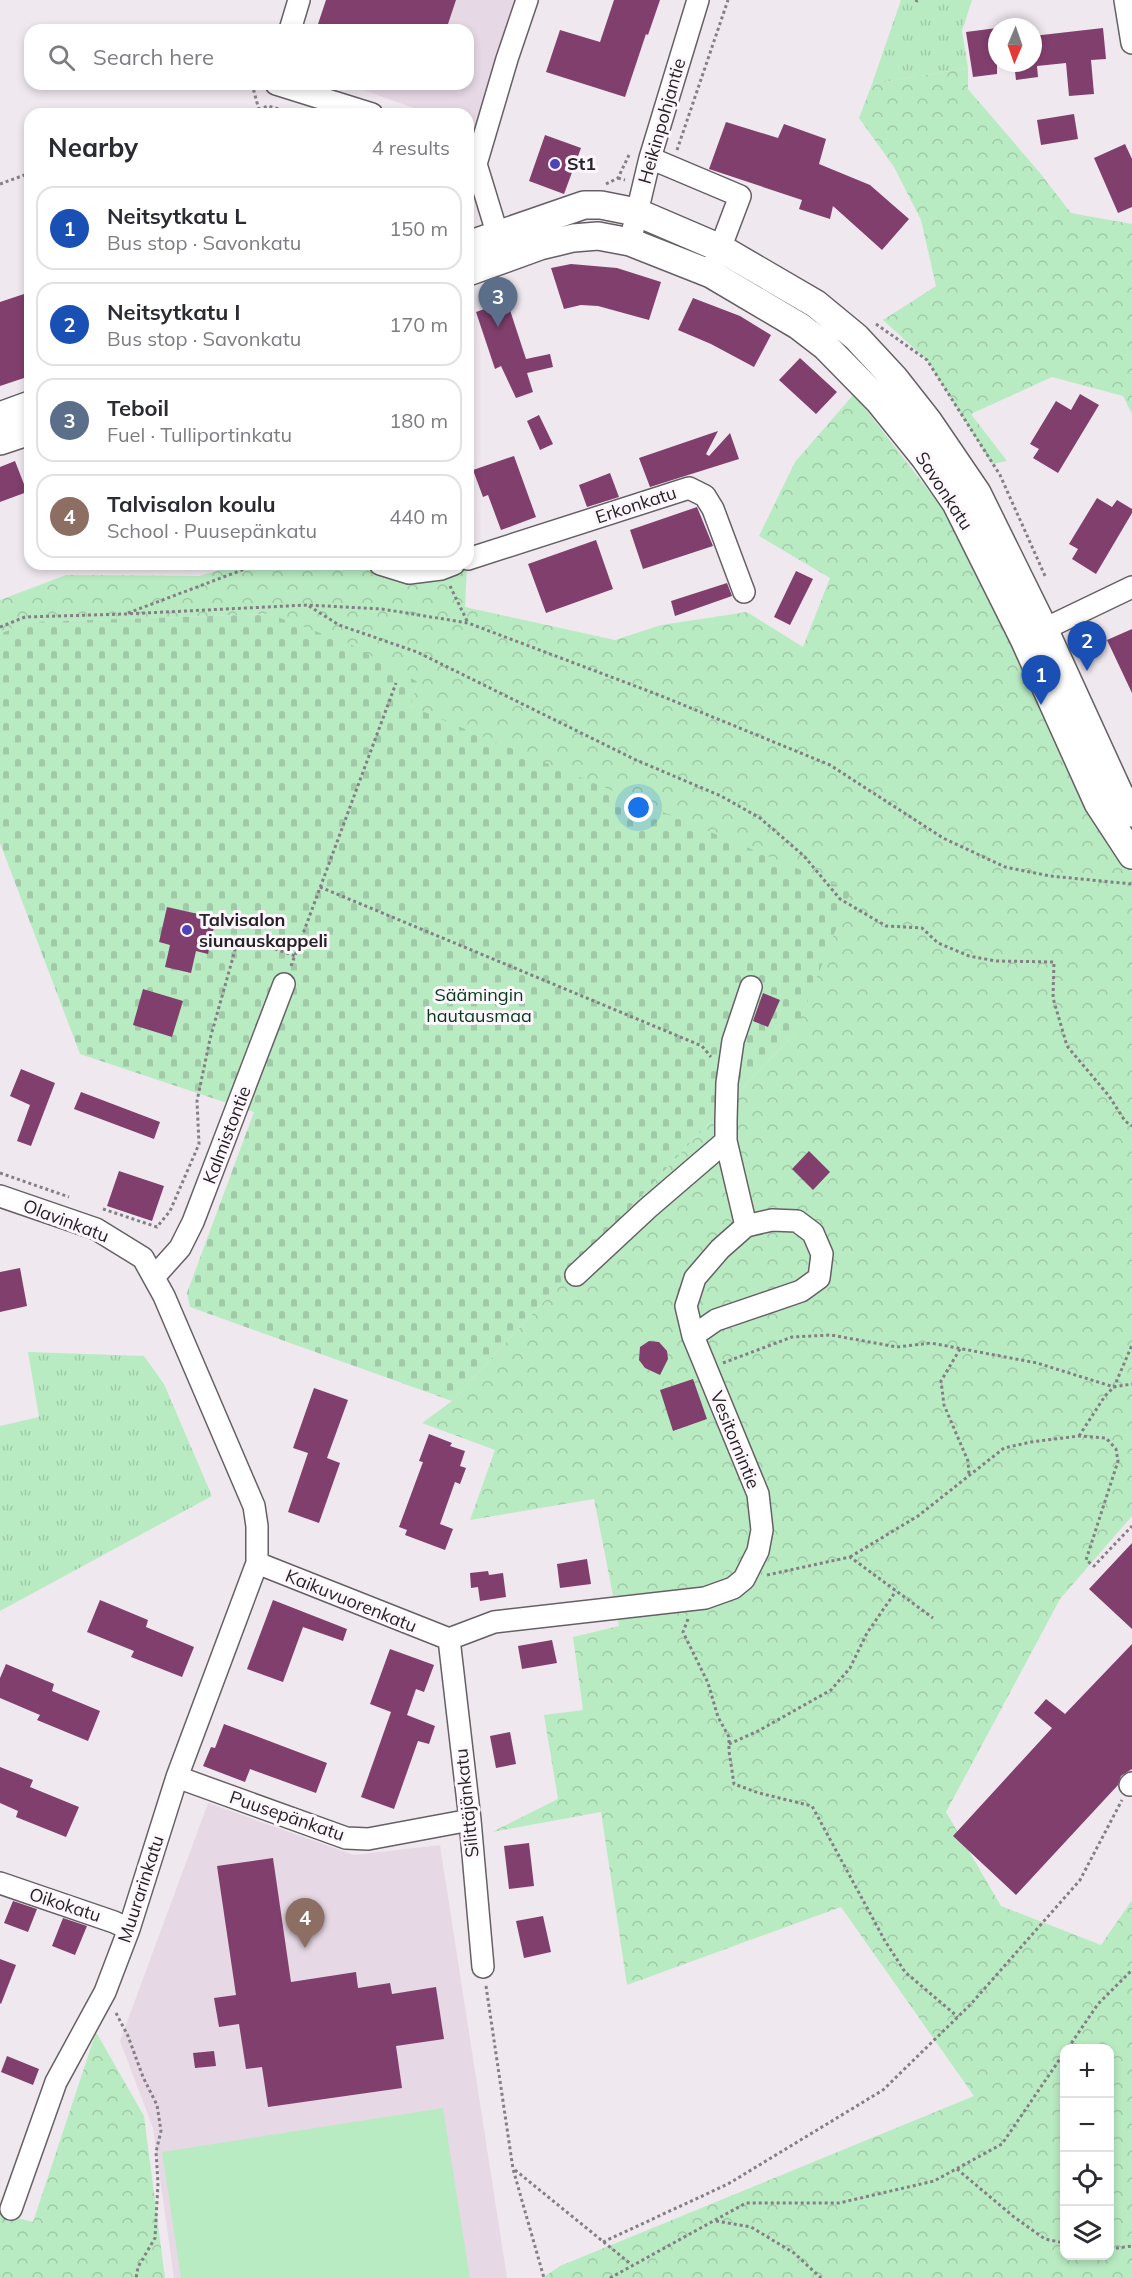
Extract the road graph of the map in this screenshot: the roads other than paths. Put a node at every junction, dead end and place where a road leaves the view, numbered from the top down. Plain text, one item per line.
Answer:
1 (299, 0) edge
2 (527, 0) edge
3 (698, 0) edge
4 (1125, 0) edge
5 (292, 24) edge
6 (1132, 43) edge
7 (292, 90) edge
8 (352, 108) edge
9 (474, 154) edge
10 (650, 159) junction
11 (474, 166) edge
12 (636, 212) junction
13 (630, 242) junction
14 (474, 244) edge
15 (501, 246) junction
16 (720, 248) junction
17 (474, 267) edge
18 (711, 274) junction
19 (24, 407) edge
20 (0, 416) edge
21 (24, 432) edge
22 (0, 441) edge
23 (474, 557) edge
24 (399, 570) edge
25 (425, 570) edge
26 (1132, 587) edge
27 (744, 592) dead end
28 (1034, 634) junction
29 (1120, 799) edge
30 (1132, 855) edge
31 (284, 984) road end
32 (751, 987) dead end
33 (726, 1142) junction
34 (0, 1196) edge
35 (746, 1226) junction
36 (576, 1275) dead end
37 (154, 1277) junction
38 (693, 1336) junction
39 (257, 1563) junction
40 (449, 1640) junction
41 (177, 1777) junction
42 (470, 1820) junction
43 (0, 1884) edge
44 (129, 1929) junction
45 (483, 1967) road end
46 (11, 2209) dead end

1 - 5 street
2 - 9 street
3 - 10 street, Heikinpohjantie
4 - 6 street
7 - 8 street
10 - 12 street, Heikinpohjantie
10 - 16 street
11 - 15 street
12 - 13 street, Heikinpohjantie
12 - 15 main road, Savonkatu
12 - 16 main road, Savonkatu
13 - 15 main road, Savonkatu
13 - 18 main road, Savonkatu
14 - 15 main road
15 - 17 main road
16 - 18 street
16 - 28 main road, Savonkatu
18 - 28 main road, Savonkatu
19 - 20 main road
21 - 22 main road
23 - 27 street, Erkonkatu
24 - 25 street
26 - 28 street
28 - 29 main road, Savonkatu
29 - 30 main road, Savonkatu
31 - 37 street, Kalmistontie
32 - 33 street
33 - 35 street
33 - 36 street
34 - 37 street, Olavinkatu
35 - 38 street, Vesitornintie
35 - 38 street
37 - 39 street
38 - 40 street, Vesitornintie
39 - 40 street, Kaikuvuorenkatu
39 - 41 street, Muurarinkatu
40 - 42 street, Silittäjänkatu
41 - 42 street, Puusepänkatu
41 - 44 street, Muurarinkatu
42 - 45 street, Silittäjänkatu
43 - 44 street, Oikokatu
44 - 46 street, Muurarinkatu

